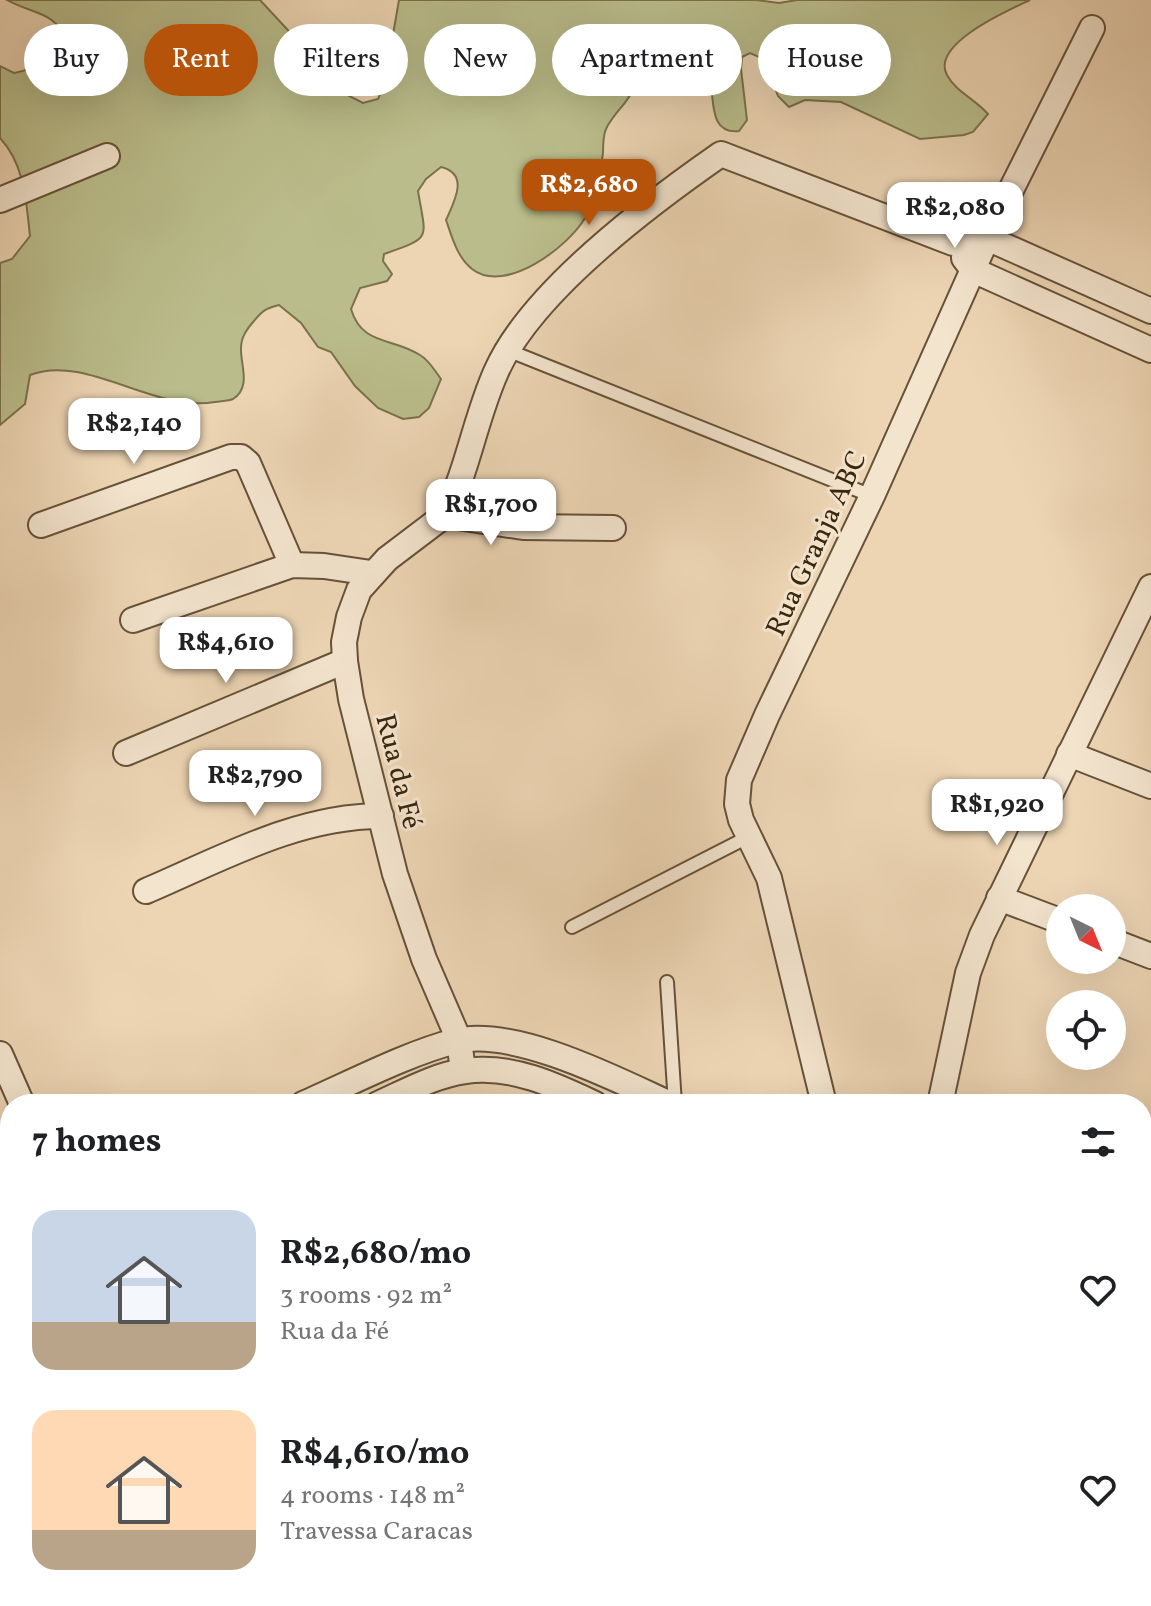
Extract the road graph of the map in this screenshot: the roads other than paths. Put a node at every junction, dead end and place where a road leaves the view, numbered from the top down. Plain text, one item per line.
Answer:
1 (1092, 28) dead end
2 (107, 156) dead end
3 (0, 200) edge
4 (987, 238) junction
5 (953, 243) junction
6 (973, 270) junction
7 (1151, 311) edge
8 (507, 350) junction
9 (1151, 350) edge
10 (872, 496) junction
11 (445, 515) junction
12 (41, 525) dead end
13 (613, 528) dead end
14 (292, 565) junction
15 (371, 573) junction
16 (1151, 587) edge
17 (133, 620) dead end
18 (345, 661) junction
19 (126, 753) dead end
20 (1069, 754) junction
21 (1151, 786) edge
22 (381, 816) junction
23 (748, 837) junction
24 (146, 891) dead end
25 (999, 898) junction
26 (1046, 916) edge
27 (572, 927) dead end
28 (1126, 946) edge
29 (1151, 956) edge
30 (667, 982) dead end
31 (459, 1040) junction
32 (0, 1054) edge
33 (463, 1071) junction
34 (537, 1079) junction
35 (18, 1094) edge
36 (326, 1094) edge
37 (404, 1094) edge
38 (541, 1094) edge
39 (572, 1094) edge
40 (650, 1094) edge
41 (672, 1094) edge
42 (822, 1094) edge
43 (942, 1094) edge

1 - 4 street, Rua Granja ABC
2 - 3 street
4 - 5 street
4 - 6 street, Rua Granja ABC
4 - 7 street
5 - 6 street
5 - 8 street, Rua da Fé
6 - 9 street
6 - 10 street, Rua Granja ABC
8 - 10 lane
8 - 11 street, Rua da Fé
10 - 23 street, Rua Granja ABC
11 - 13 street
11 - 15 street, Rua da Fé
12 - 14 street
14 - 15 street
14 - 17 street
15 - 18 street, Rua da Fé
16 - 20 street
18 - 19 street
18 - 22 street, Rua da Fé
20 - 21 street
20 - 25 street
22 - 24 street
22 - 31 street, Rua da Fé
23 - 27 lane
23 - 42 street, Rua Granja ABC
25 - 26 street
25 - 43 street
28 - 29 street
30 - 41 lane
31 - 33 street, Rua da Fé
31 - 36 street
31 - 40 street
32 - 35 street
33 - 34 street
33 - 37 street
34 - 38 street
34 - 39 street

